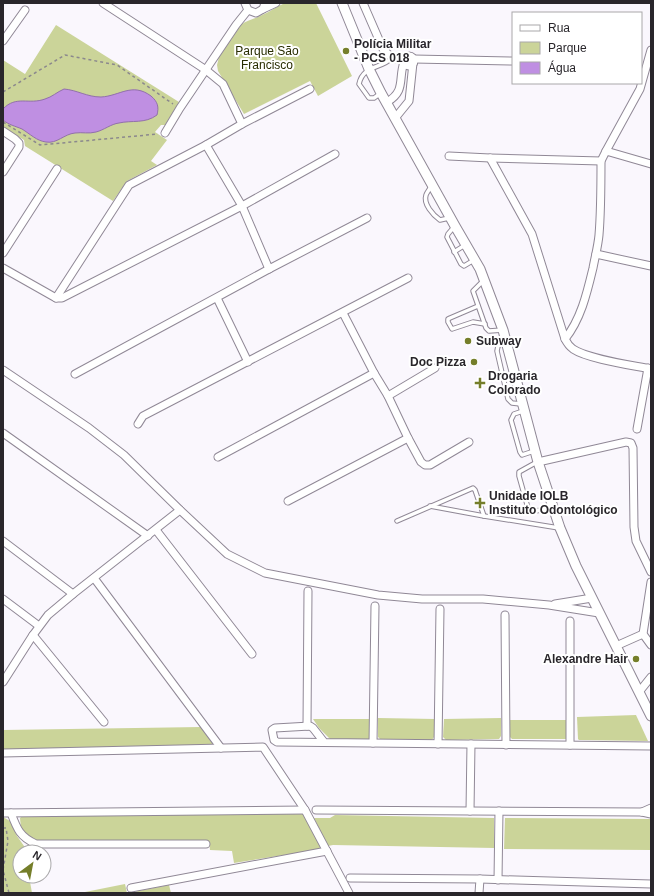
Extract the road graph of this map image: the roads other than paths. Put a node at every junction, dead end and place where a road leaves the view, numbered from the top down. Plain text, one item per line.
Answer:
1 (103, 3) edge
2 (245, 3) edge
3 (276, 3) edge
4 (342, 3) edge
5 (363, 3) edge
6 (264, 6) edge
7 (24, 10) dead end
8 (248, 10) junction
9 (3, 40) edge
10 (651, 55) edge
11 (392, 58) junction
12 (404, 61) junction
13 (413, 61) junction
14 (512, 61) edge
15 (644, 65) edge
16 (369, 69) junction
17 (206, 70) junction
18 (642, 77) edge
19 (641, 84) edge
20 (401, 87) junction
21 (411, 87) junction
22 (310, 89) dead end
23 (381, 93) junction
24 (388, 102) junction
25 (396, 118) junction
26 (242, 124) junction
27 (3, 131) edge
28 (165, 133) road end
29 (206, 145) junction
30 (606, 152) junction
31 (335, 154) dead end
32 (449, 156) dead end
33 (490, 158) junction
34 (601, 161) junction
35 (651, 164) edge
36 (57, 169) dead end
37 (3, 172) edge
38 (432, 185) junction
39 (242, 206) junction
40 (367, 218) dead end
41 (450, 218) junction
42 (455, 226) junction
43 (466, 244) junction
44 (454, 252) junction
45 (3, 253) edge
46 (596, 254) junction
47 (475, 260) junction
48 (651, 266) edge
49 (3, 268) edge
50 (269, 269) junction
51 (408, 278) dead end
52 (484, 279) junction
53 (56, 298) junction
54 (217, 298) junction
55 (478, 306) junction
56 (343, 313) junction
57 (485, 324) junction
58 (503, 330) junction
59 (565, 339) junction
60 (505, 340) junction
61 (248, 362) junction
62 (435, 368) dead end
63 (650, 369) edge
64 (3, 370) edge
65 (374, 372) junction
66 (74, 374) dead end
67 (388, 396) junction
68 (523, 408) junction
69 (138, 424) dead end
70 (637, 428) dead end
71 (3, 433) edge
72 (408, 438) junction
73 (469, 442) dead end
74 (535, 451) junction
75 (218, 457) dead end
76 (538, 462) junction
77 (288, 501) dead end
78 (430, 506) junction
79 (554, 509) junction
80 (180, 510) junction
81 (484, 516) junction
82 (397, 521) dead end
83 (560, 528) junction
84 (156, 530) junction
85 (148, 536) junction
86 (3, 541) edge
87 (651, 572) edge
88 (94, 578) junction
89 (651, 582) edge
90 (308, 591) dead end
91 (73, 594) junction
92 (592, 598) junction
93 (3, 599) edge
94 (549, 605) junction
95 (375, 606) dead end
96 (440, 609) dead end
97 (599, 613) junction
98 (505, 615) dead end
99 (570, 622) dead end
100 (39, 626) junction
101 (643, 634) junction
102 (33, 635) junction
103 (651, 644) edge
104 (616, 646) junction
105 (252, 654) dead end
106 (651, 677) edge
107 (3, 682) edge
108 (639, 692) junction
109 (651, 716) edge
110 (104, 722) dead end
111 (307, 726) junction
112 (324, 742) junction
113 (374, 743) junction
114 (438, 744) junction
115 (472, 744) junction
116 (506, 745) junction
117 (570, 745) junction
118 (651, 746) edge
119 (221, 748) junction
120 (3, 753) edge
121 (651, 808) edge
122 (304, 810) junction
123 (316, 810) dead end
124 (470, 811) junction
125 (499, 812) junction
126 (642, 812) junction
127 (7, 813) edge
128 (651, 814) edge
129 (206, 844) dead end
130 (327, 851) junction
131 (350, 878) dead end
132 (480, 879) junction
133 (498, 880) junction
134 (651, 884) edge
135 (131, 888) dead end
136 (349, 893) edge
137 (479, 893) edge

1 - 17 street
2 - 8 street
3 - 6 street
4 - 16 street
5 - 11 street
6 - 8 street
7 - 9 street
8 - 17 street
10 - 15 street
11 - 12 street
11 - 16 lane
12 - 13 street
12 - 20 street
13 - 14 street
13 - 21 street
15 - 18 street
16 - 23 street
16 - 23 lane
17 - 26 street
17 - 28 street
19 - 30 street
20 - 21 street
20 - 24 street
21 - 25 street
22 - 26 street
23 - 24 street
24 - 25 street
25 - 38 street
26 - 29 street
27 - 37 street
29 - 39 street
29 - 53 street
30 - 34 street
30 - 35 street
31 - 39 street
32 - 33 street
33 - 34 street
33 - 59 street
34 - 46 street
36 - 45 street
38 - 41 street
38 - 41 lane
39 - 50 street
39 - 53 street
40 - 50 street
41 - 42 street
42 - 43 street
42 - 44 lane
43 - 44 lane
43 - 47 street
44 - 47 lane
46 - 48 street
46 - 59 street
47 - 52 street
49 - 53 street
50 - 54 street
51 - 56 street
52 - 55 lane
52 - 58 street
54 - 61 street
54 - 66 street
55 - 57 lane
55 - 57 lane
56 - 61 street
56 - 65 street
57 - 58 lane
58 - 60 street
59 - 63 street
60 - 68 street
60 - 68 lane
61 - 69 street
62 - 67 street
63 - 70 street
64 - 80 street
65 - 67 street
65 - 75 street
67 - 72 street
68 - 74 street
68 - 74 lane
71 - 85 street
72 - 73 street
72 - 77 street
74 - 76 street
76 - 79 street
76 - 79 lane
76 - 87 street
78 - 81 lane
78 - 81 lane
78 - 82 lane
79 - 83 street
80 - 84 street
80 - 94 street
81 - 83 lane
83 - 92 street
84 - 85 street
84 - 105 street
85 - 88 street
86 - 91 street
88 - 91 street
88 - 119 street
89 - 101 street
90 - 111 street
91 - 100 street
92 - 94 street
92 - 97 street
93 - 100 street
94 - 97 street
95 - 113 street
96 - 114 street
97 - 104 street
98 - 116 street
99 - 117 street
100 - 102 street
101 - 103 street
101 - 104 street
102 - 107 street
102 - 110 street
104 - 108 street
106 - 108 street
108 - 109 street
111 - 112 street
111 - 112 street
112 - 113 street
113 - 114 street
114 - 115 street
115 - 116 street
115 - 124 street
116 - 117 street
117 - 118 street
119 - 120 street
119 - 122 street
121 - 126 street
122 - 127 street
122 - 130 street
123 - 124 street
124 - 125 street
125 - 126 street
125 - 133 street
126 - 128 street
127 - 129 street
130 - 135 street
130 - 136 street
131 - 132 street
132 - 133 street
132 - 137 street
133 - 134 street

